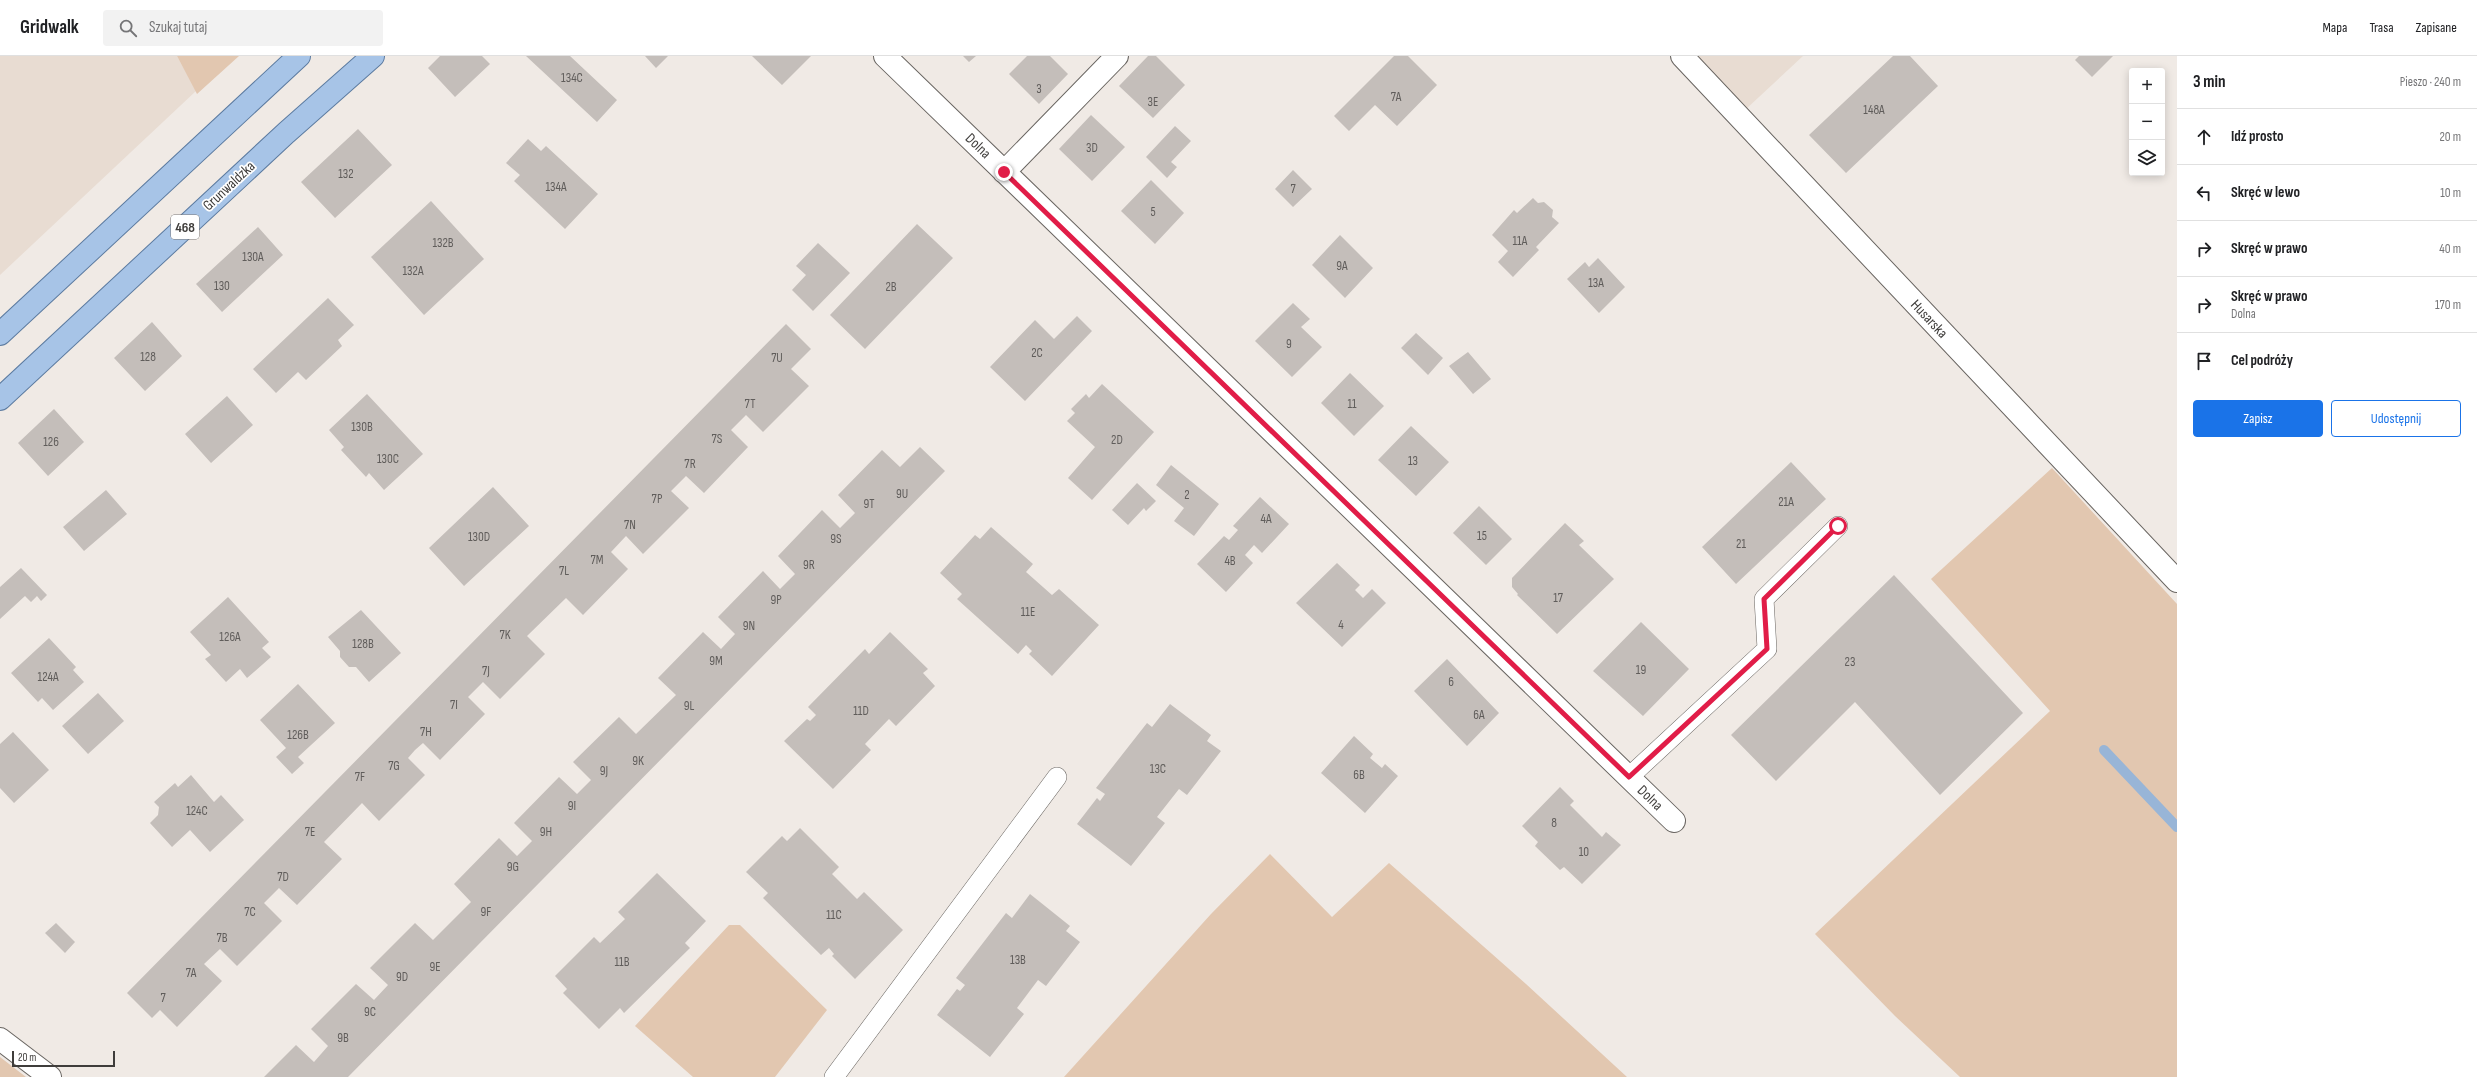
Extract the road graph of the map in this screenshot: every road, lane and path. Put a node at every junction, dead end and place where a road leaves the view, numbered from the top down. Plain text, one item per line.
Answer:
1 (299, 56) edge
2 (372, 56) edge
3 (885, 56) edge
4 (1117, 56) edge
5 (1682, 56) edge
6 (1004, 172) junction
7 (0, 334) edge
8 (0, 399) edge
9 (1838, 526) dead end
10 (2177, 581) edge
11 (1057, 777) dead end
12 (1629, 777) junction
13 (1674, 821) dead end
14 (0, 1039) edge
15 (50, 1077) edge
16 (834, 1077) edge

1 - 7 main road
2 - 8 main road, Grunwaldzka / 468
3 - 6 street, Dolna
4 - 6 street
5 - 10 street, Husarska
6 - 12 street, Dolna
9 - 12 lane
11 - 16 lane
12 - 13 street, Dolna
14 - 15 street

